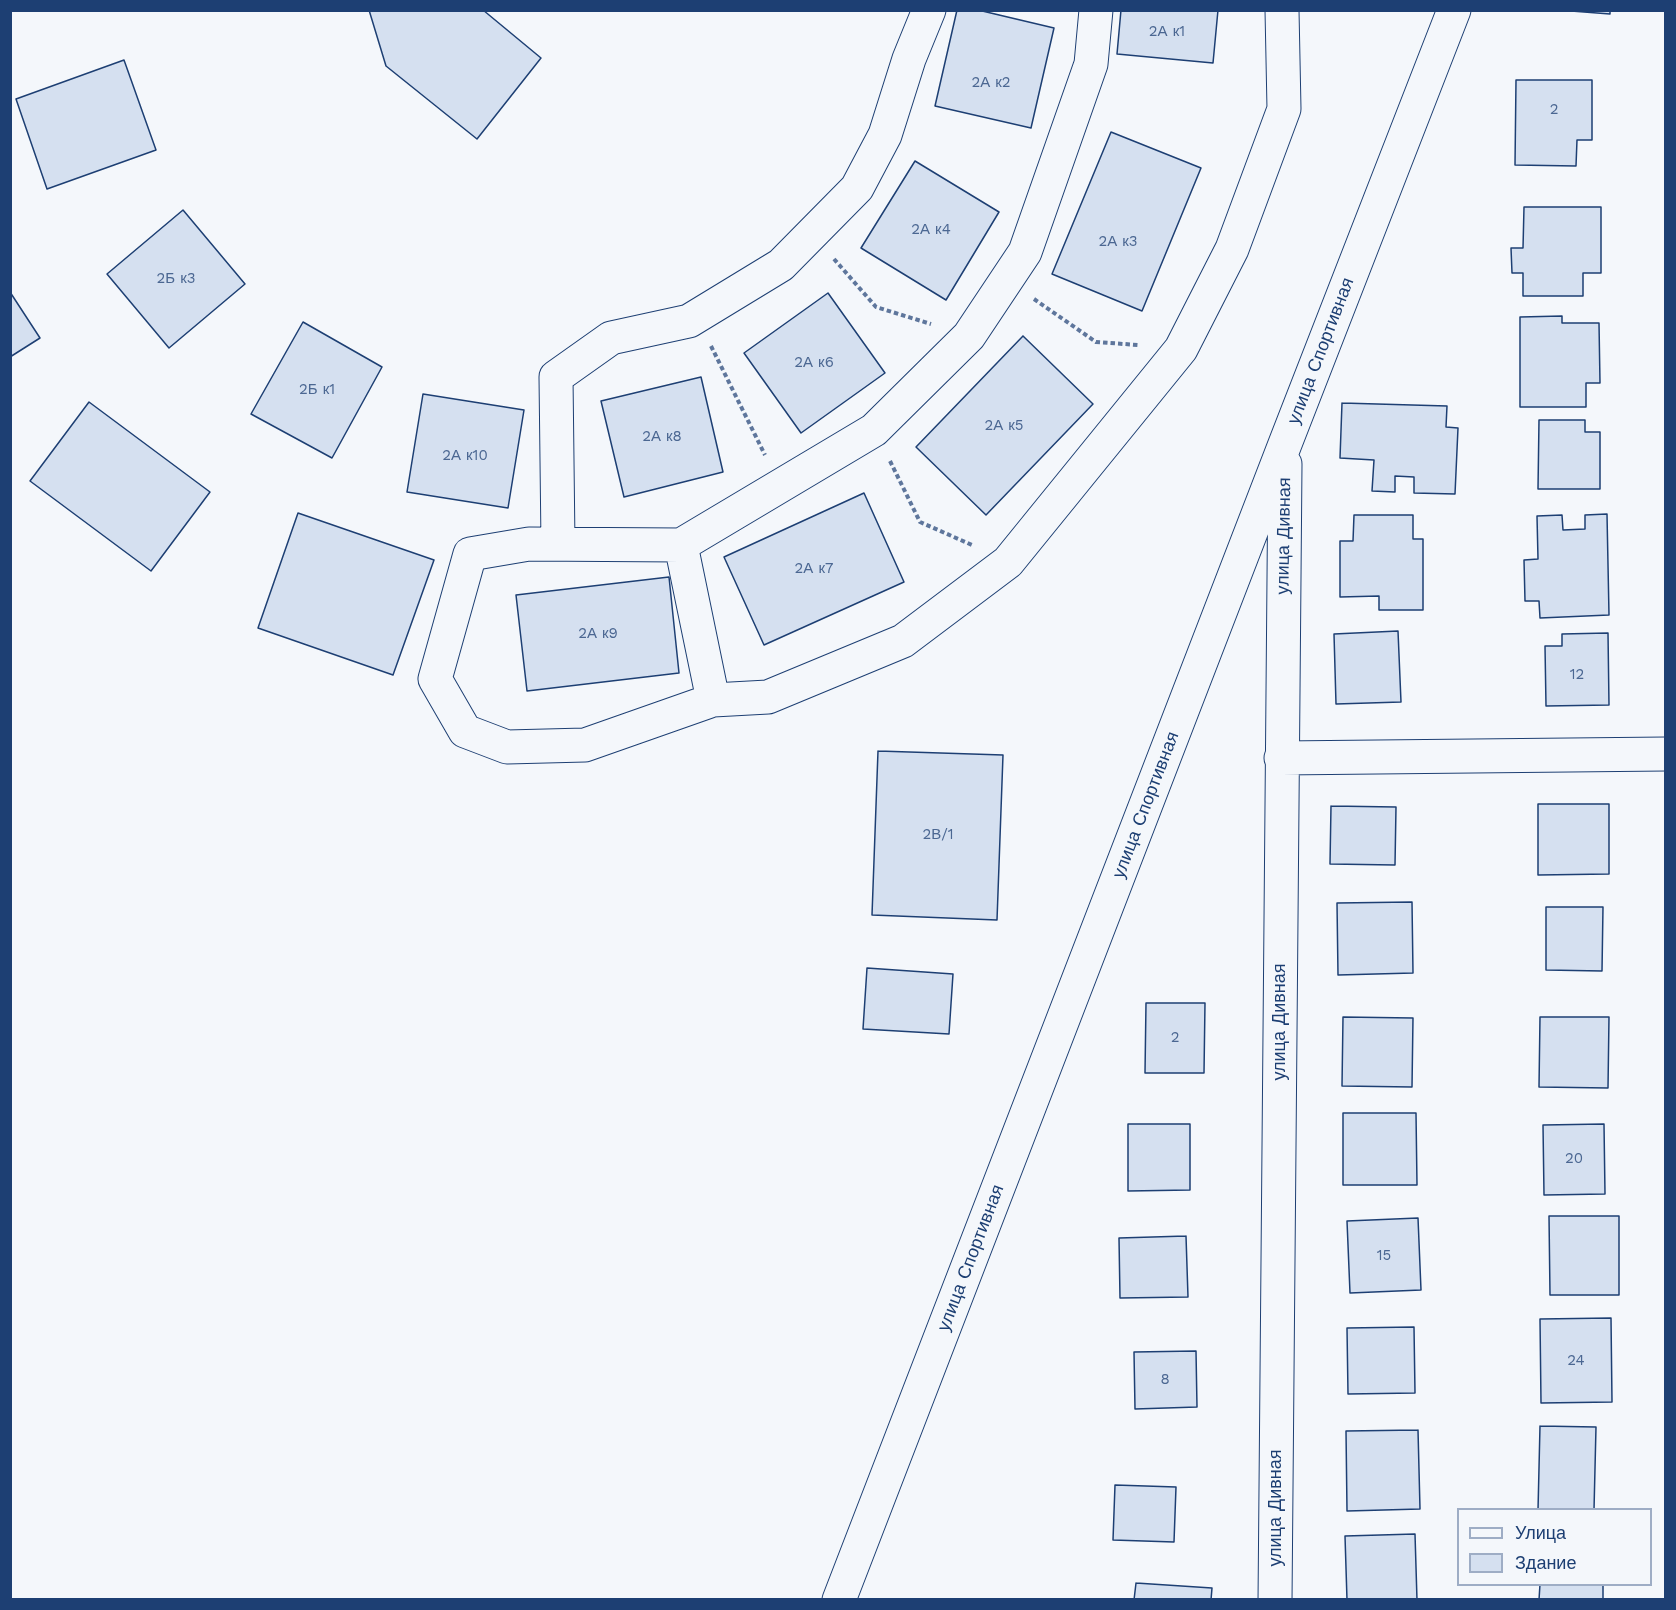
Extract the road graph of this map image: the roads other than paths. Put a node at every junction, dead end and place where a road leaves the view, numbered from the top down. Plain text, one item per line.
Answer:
1 (929, 10) edge
2 (1096, 10) edge
3 (1282, 10) edge
4 (1454, 10) edge
5 (1285, 444) junction
6 (558, 544) junction
7 (681, 545) junction
8 (713, 700) junction
9 (1665, 754) edge
10 (1281, 758) junction
11 (839, 1599) edge
12 (1275, 1599) edge

1 - 6 street
2 - 7 street
3 - 8 street
4 - 5 street, улица Спортивная
5 - 10 street, улица Дивная
5 - 11 street, улица Спортивная
6 - 7 street
6 - 8 street
7 - 8 street
9 - 10 street
10 - 12 street, улица Дивная

